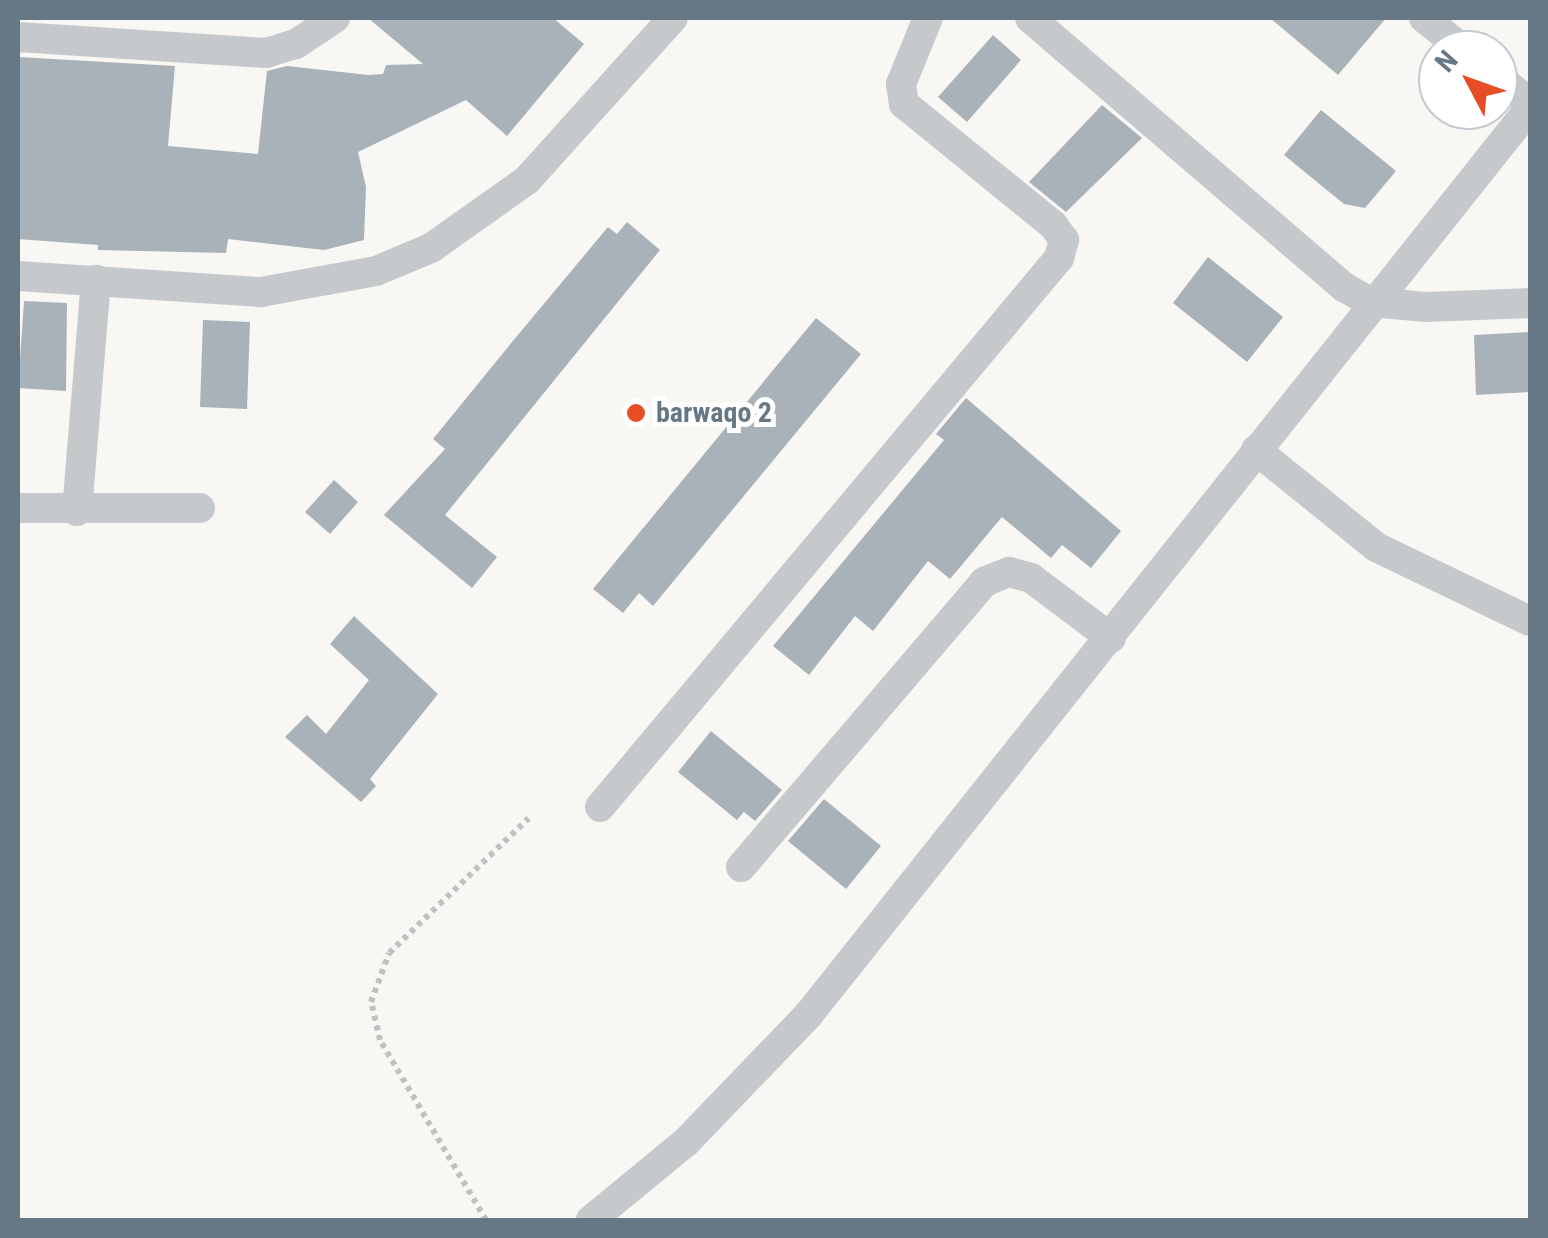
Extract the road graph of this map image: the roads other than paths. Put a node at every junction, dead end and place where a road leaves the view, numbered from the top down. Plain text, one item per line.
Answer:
1 (335, 18) edge
2 (674, 18) edge
3 (928, 18) edge
4 (1030, 18) edge
5 (18, 37) edge
6 (1530, 105) edge
7 (18, 276) edge
8 (96, 280) junction
9 (1370, 302) junction
10 (1530, 302) edge
11 (1256, 450) junction
12 (18, 508) edge
13 (200, 508) dead end
14 (77, 511) junction
15 (1530, 621) edge
16 (1111, 638) junction
17 (600, 807) dead end
18 (741, 867) dead end
19 (591, 1220) edge

1 - 5 street
2 - 8 street
3 - 17 street
4 - 9 street
6 - 9 street
7 - 8 street
8 - 14 street
9 - 10 street
9 - 11 street
11 - 15 street
11 - 16 street
12 - 14 street
13 - 14 street
16 - 18 street
16 - 19 street

